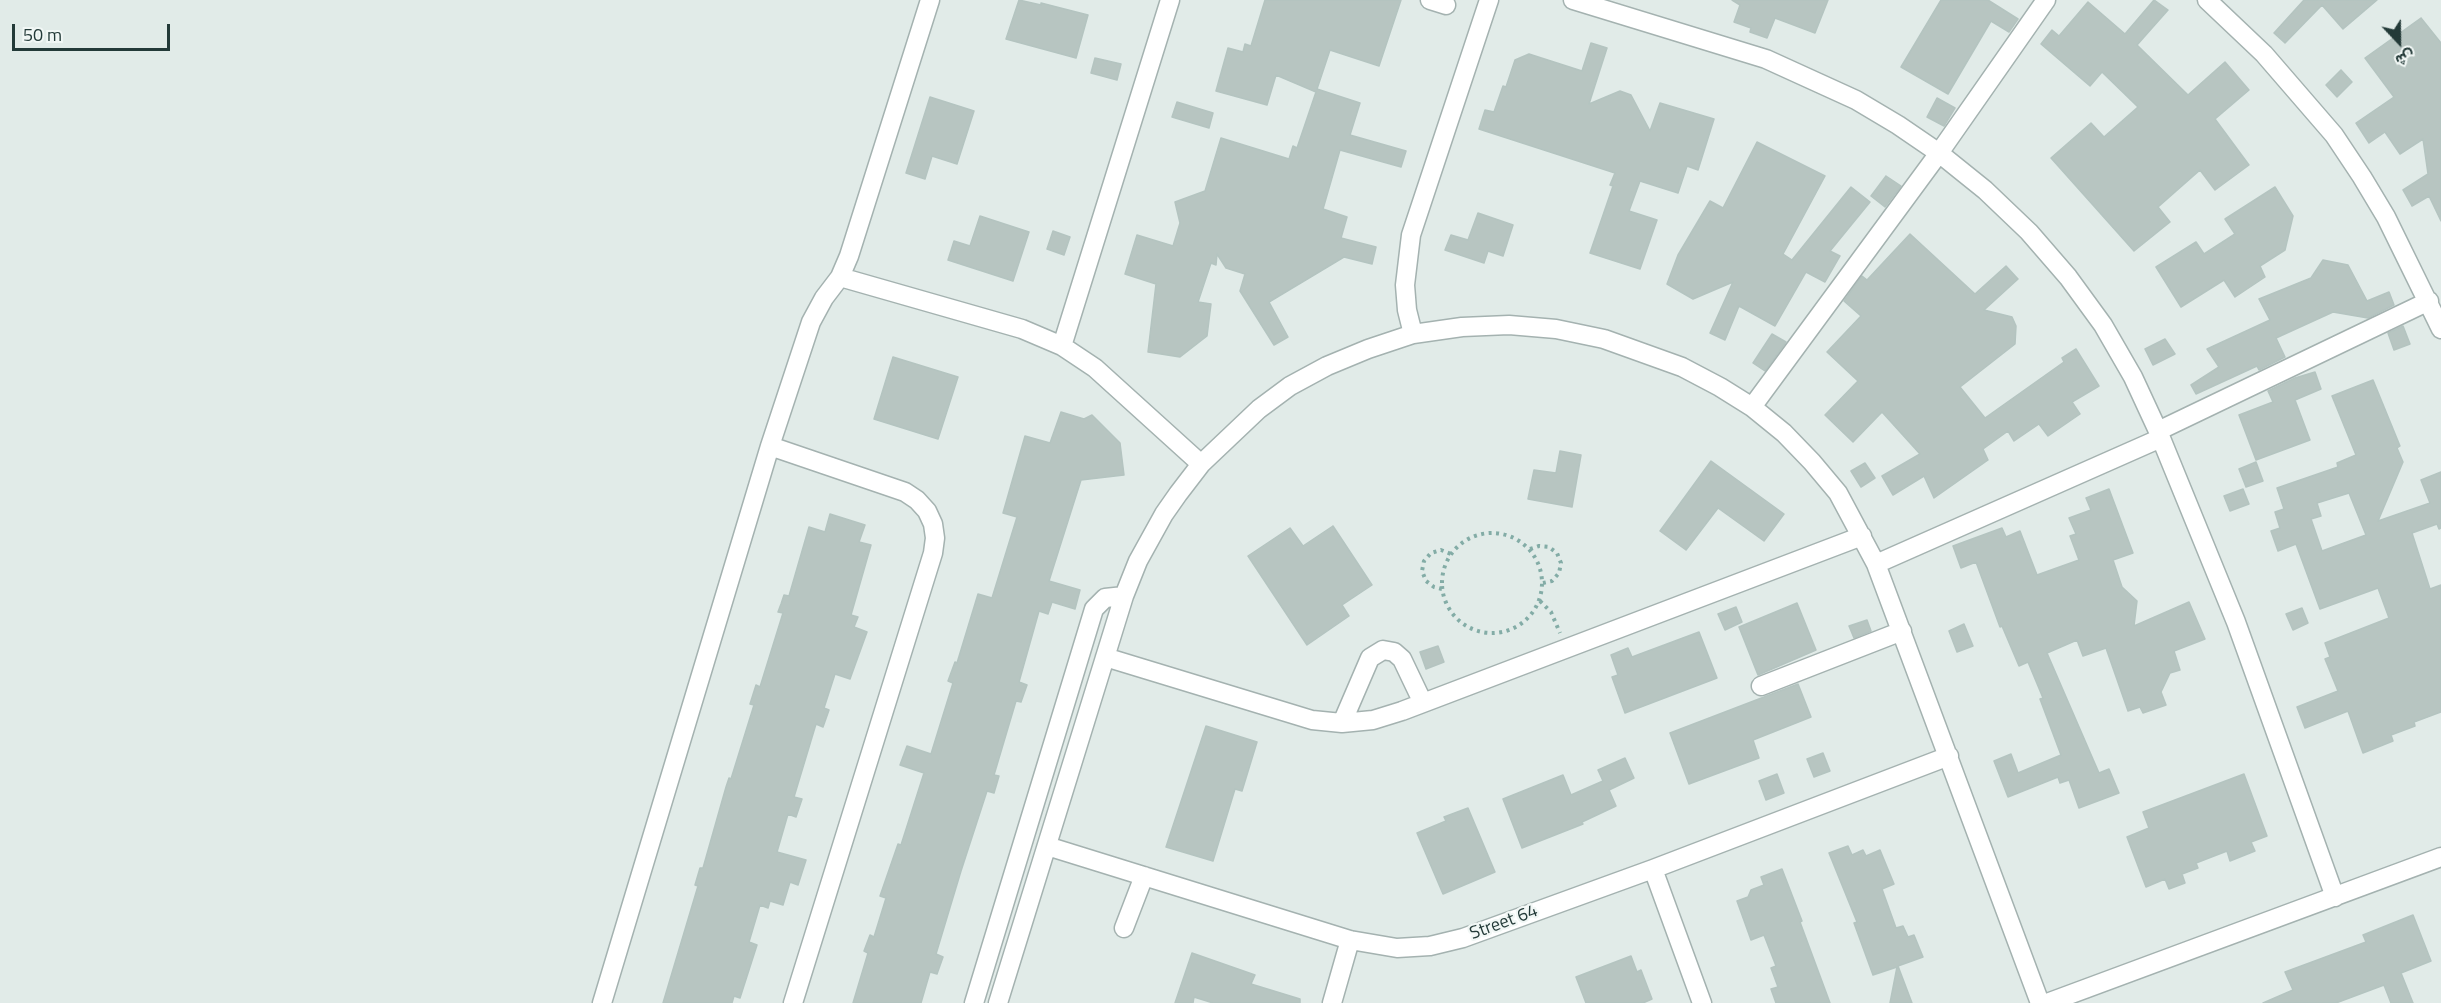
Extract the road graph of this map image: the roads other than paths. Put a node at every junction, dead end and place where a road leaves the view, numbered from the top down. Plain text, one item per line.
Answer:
1 (930, 0) edge
2 (1170, 0) edge
3 (1489, 0) edge
4 (1573, 0) edge
5 (2046, 0) edge
6 (2207, 0) edge
7 (1939, 153) junction
8 (840, 277) junction
9 (2429, 302) junction
10 (2441, 329) edge
11 (1413, 334) junction
12 (1062, 346) junction
13 (1752, 407) junction
14 (2160, 434) junction
15 (770, 446) junction
16 (1201, 464) junction
17 (1862, 536) junction
18 (1876, 564) junction
19 (1124, 597) junction
20 (1902, 631) junction
21 (1105, 657) junction
22 (1761, 686) dead end
23 (1424, 703) junction
24 (1342, 723) junction
25 (1949, 756) junction
26 (1047, 846) junction
27 (2441, 856) edge
28 (1653, 869) junction
29 (1144, 876) junction
30 (2335, 897) junction
31 (1125, 928) dead end
32 (1350, 940) junction
33 (602, 1003) edge
34 (793, 1003) edge
35 (974, 1003) edge
36 (998, 1003) edge
37 (1332, 1003) edge
38 (1702, 1003) edge
39 (2040, 1003) edge
40 (2047, 1003) edge

1 - 8 street
2 - 12 street
3 - 11 street
4 - 7 street
5 - 7 street
6 - 9 street
7 - 13 street
7 - 14 street
8 - 12 street
8 - 15 street
9 - 10 street
9 - 14 street
11 - 13 street
11 - 16 street
12 - 16 street
13 - 17 street
14 - 18 street
14 - 30 street
15 - 33 street
15 - 34 street
16 - 19 street
17 - 18 street
17 - 23 street
18 - 20 street
19 - 21 street
19 - 35 street
20 - 22 street
20 - 25 street
21 - 24 street
21 - 26 street
23 - 24 street
23 - 24 street
25 - 28 street, Street 64
25 - 39 street
26 - 29 street, Street 64
26 - 36 street
27 - 30 street
28 - 32 street, Street 64
28 - 38 street
29 - 31 street
29 - 32 street, Street 64
30 - 40 street
32 - 37 street

